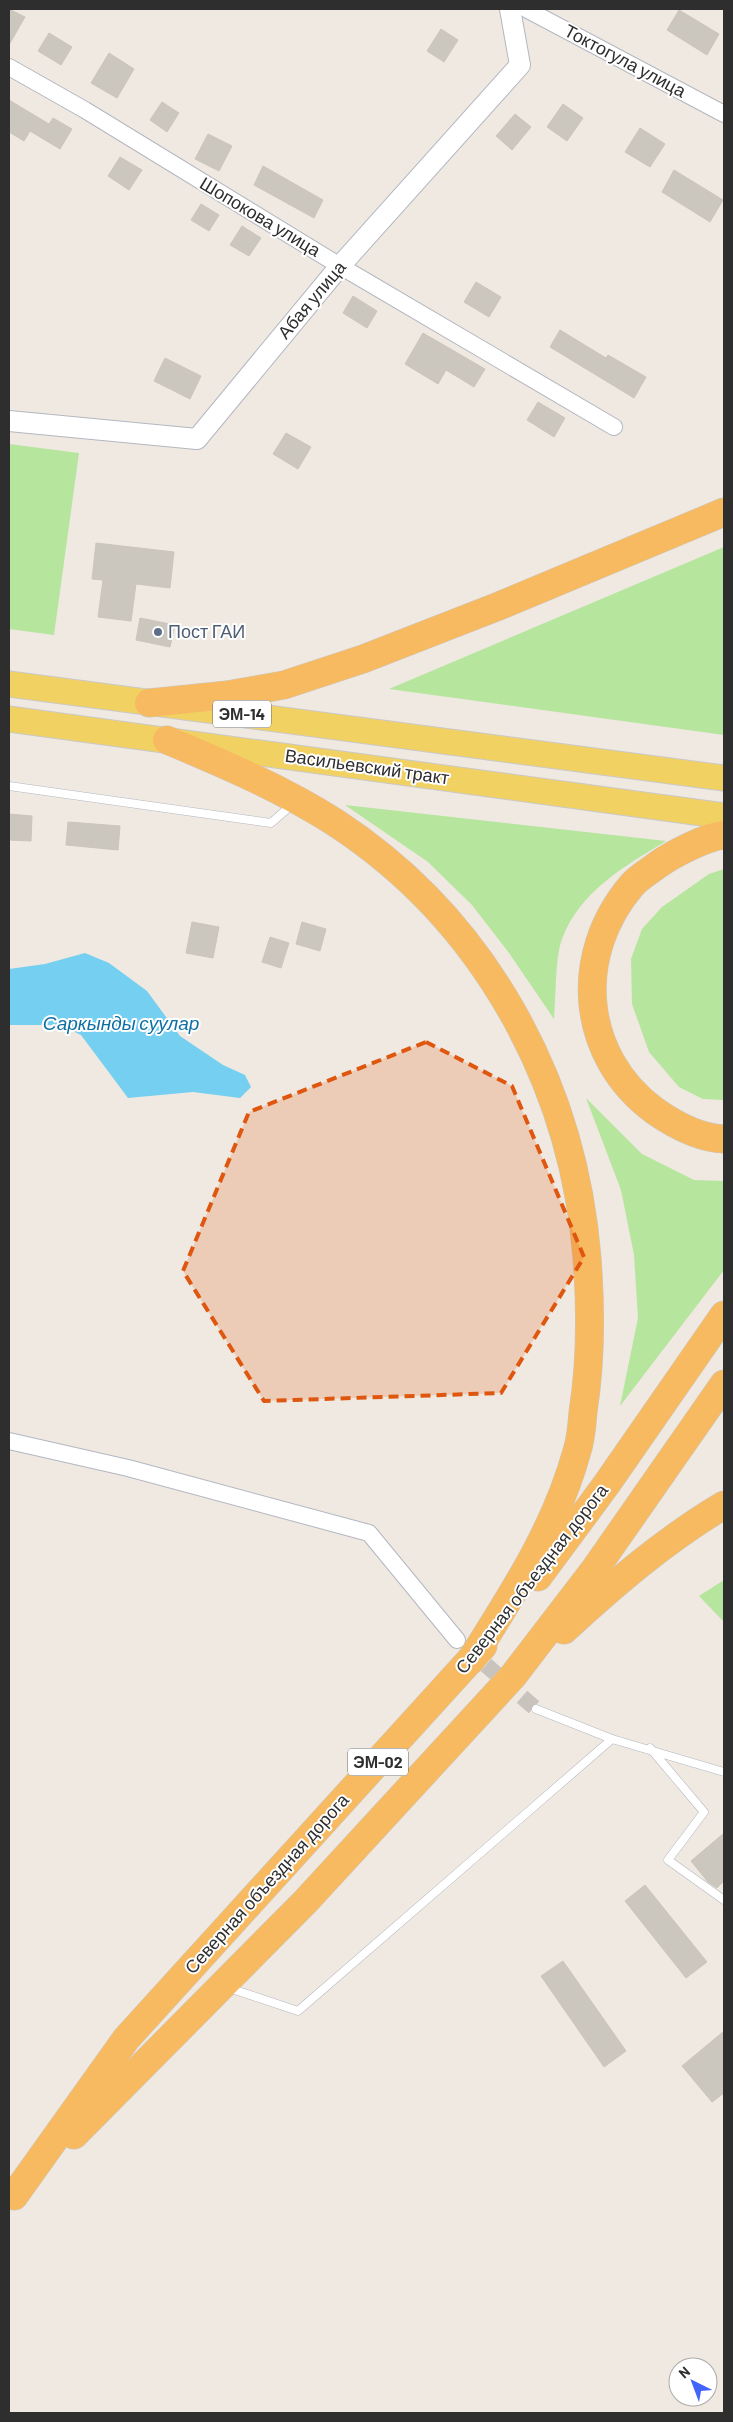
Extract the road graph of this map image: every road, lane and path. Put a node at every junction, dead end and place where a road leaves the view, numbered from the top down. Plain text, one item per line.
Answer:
1 (510, 9) edge
2 (526, 9) edge
3 (9, 66) edge
4 (724, 114) edge
5 (340, 266) junction
6 (9, 421) edge
7 (614, 427) dead end
8 (724, 512) edge
9 (9, 684) edge
10 (149, 703) junction
11 (269, 717) junction
12 (9, 719) edge
13 (167, 740) junction
14 (266, 753) junction
15 (724, 778) edge
16 (9, 786) edge
17 (296, 801) junction
18 (724, 816) edge
19 (724, 836) edge
20 (724, 1139) edge
21 (724, 1315) edge
22 (724, 1384) edge
23 (9, 1441) edge
24 (724, 1505) edge
25 (464, 1650) junction
26 (513, 1676) junction
27 (536, 1708) tunnel mouth
28 (612, 1739) junction
29 (650, 1748) junction
30 (724, 1772) edge
31 (724, 1900) edge
32 (222, 1986) junction
33 (11, 2199) edge

1 - 5 street, Абая улица
2 - 4 street, Токтогула улица
3 - 5 street, Шопокова улица
5 - 6 street, Абая улица
5 - 7 street, Шопокова улица
8 - 10 highway
9 - 10 main road, Васильевский тракт / ЭМ-14
10 - 11 main road, Васильевский тракт / ЭМ-14
11 - 14 main road
11 - 15 main road, Васильевский тракт / ЭМ-14
12 - 13 main road, Васильевский тракт / ЭМ-14
13 - 14 main road, Васильевский тракт / ЭМ-14
13 - 17 highway
14 - 18 main road, Васильевский тракт / ЭМ-14
16 - 17 lane
17 - 25 highway
19 - 20 highway
21 - 25 highway, Северная объездная дорога / ЭМ-02
22 - 26 highway, Северная объездная дорога / ЭМ-02
23 - 25 street
24 - 26 highway
25 - 33 highway, Северная объездная дорога / ЭМ-02
26 - 32 highway, Северная объездная дорога / ЭМ-02
27 - 28 lane
28 - 29 lane
28 - 32 lane
29 - 30 lane
29 - 31 lane
32 - 33 highway, Северная объездная дорога / ЭМ-02

